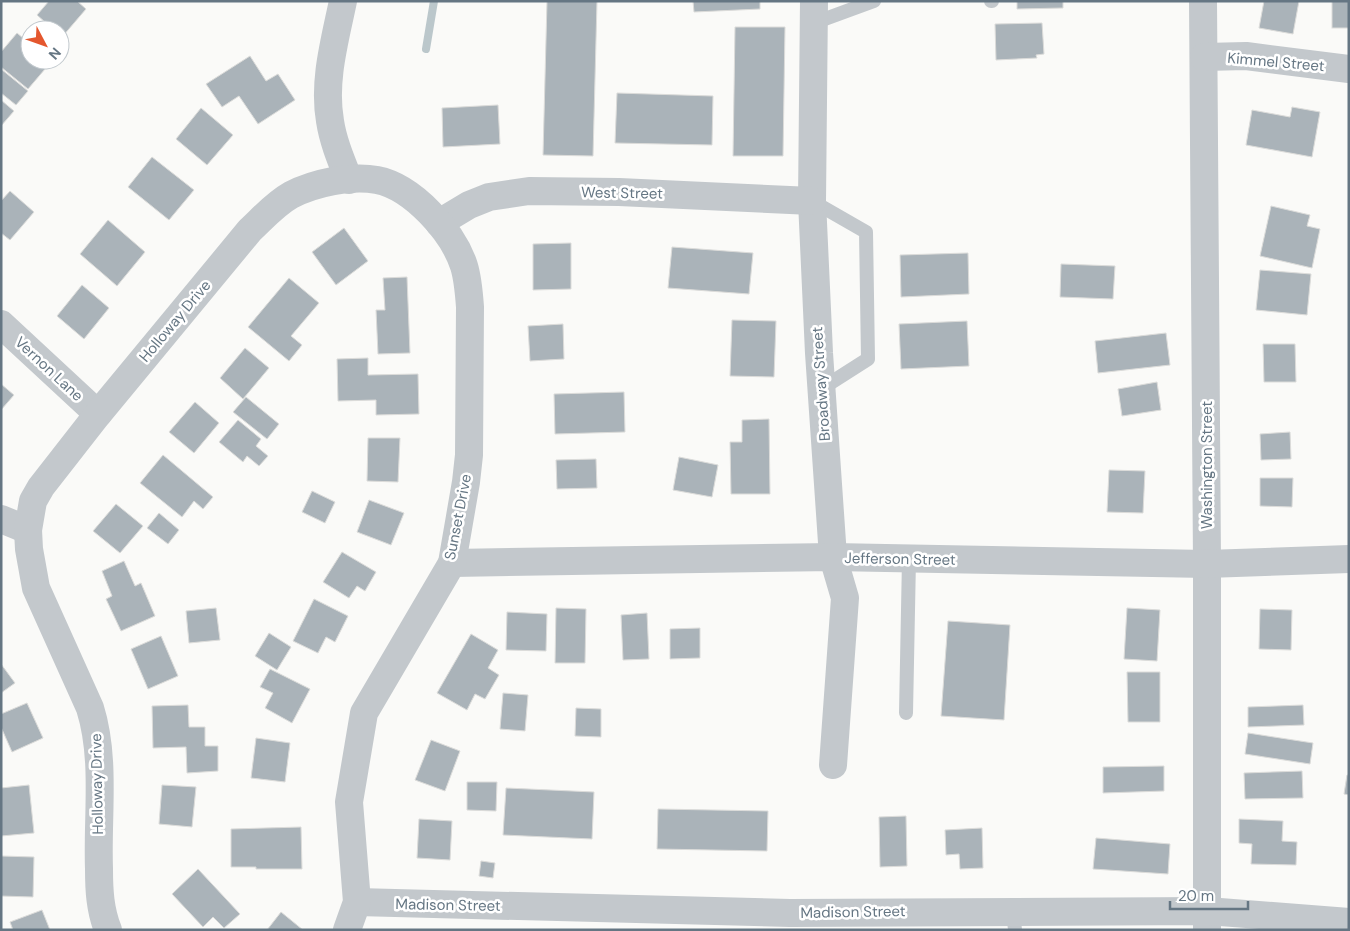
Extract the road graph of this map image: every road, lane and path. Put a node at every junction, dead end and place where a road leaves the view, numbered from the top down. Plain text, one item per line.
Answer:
1 (343, 1) edge
2 (874, 1) edge
3 (1203, 1) edge
4 (814, 12) edge
5 (1204, 57) junction
6 (1349, 69) edge
7 (349, 180) junction
8 (376, 180) joint
9 (812, 201) junction
10 (439, 223) junction
11 (1, 324) edge
12 (821, 388) junction
13 (98, 414) junction
14 (1, 519) edge
15 (28, 530) junction
16 (833, 557) junction
17 (909, 559) junction
18 (1349, 559) edge
19 (452, 563) junction
20 (1207, 564) junction
21 (906, 713) dead end
22 (833, 764) dead end
23 (357, 902) junction
24 (1014, 920) edge
25 (1207, 920) edge
26 (1349, 922) edge
27 (108, 930) edge
28 (348, 930) edge

1 - 7 street
2 - 4 lane
3 - 5 street, Washington Street
4 - 9 street, Broadway Street
5 - 6 street, Kimmel Street
5 - 20 street, Washington Street
7 - 8 street, Holloway Drive
7 - 13 street, Holloway Drive
8 - 10 street, Sunset Drive
9 - 10 street, West Street
9 - 12 street, Broadway Street
9 - 12 lane
10 - 19 street, Sunset Drive
11 - 13 street, Vernon Lane
12 - 16 street, Broadway Street
13 - 15 street, Holloway Drive
14 - 15 street
15 - 27 street, Holloway Drive
16 - 17 street, Jefferson Street
16 - 19 street, Jefferson Street
16 - 22 street, Broadway Street
17 - 20 street, Jefferson Street
17 - 21 lane
18 - 20 street, Jefferson Street
19 - 23 street, Sunset Drive
20 - 25 street, Washington Street
23 - 24 street, Madison Street
23 - 28 street, Sunset Drive
24 - 25 street, Madison Street
25 - 26 street, Madison Street

